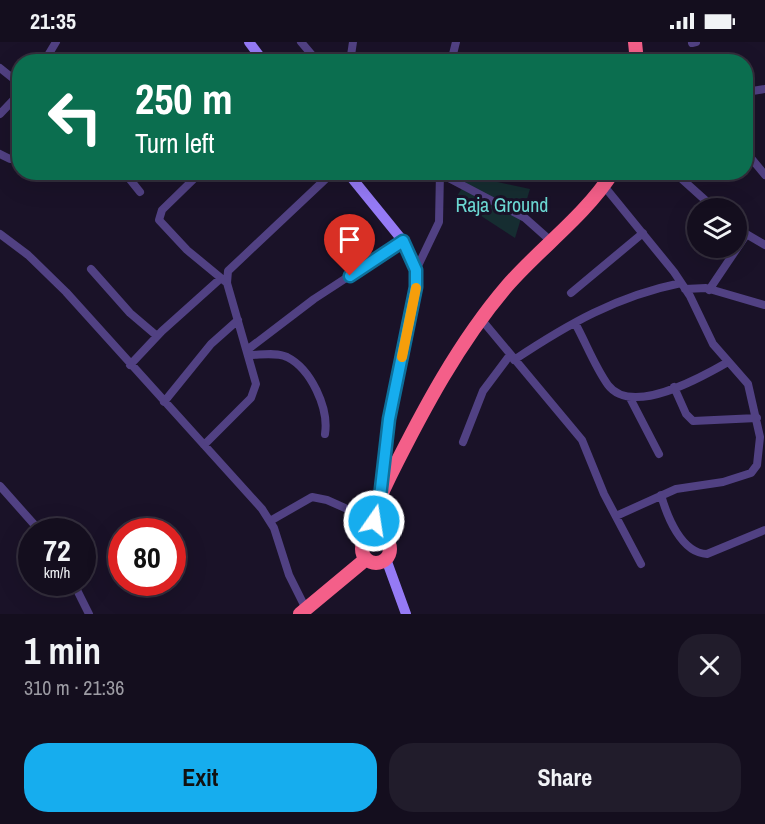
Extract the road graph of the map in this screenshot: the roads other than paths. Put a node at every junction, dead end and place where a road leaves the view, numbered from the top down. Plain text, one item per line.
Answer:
1 (301, 42) edge
2 (311, 54) edge
3 (0, 68) edge
4 (12, 78) edge
5 (12, 101) edge
6 (0, 114) edge
7 (753, 160) edge
8 (765, 175) edge
9 (130, 180) edge
10 (193, 180) edge
11 (324, 180) edge
12 (353, 180) edge
13 (441, 180) edge
14 (454, 180) edge
15 (608, 180) edge
16 (683, 180) edge
17 (604, 186) junction
18 (140, 192) dead end
19 (703, 198) edge
20 (643, 232) junction
21 (0, 234) edge
22 (747, 236) edge
23 (403, 241) junction
24 (552, 242) junction
25 (765, 245) edge
26 (731, 258) edge
27 (91, 269) dead end
28 (416, 270) junction
29 (224, 281) junction
30 (683, 286) junction
31 (709, 290) junction
32 (571, 293) dead end
33 (764, 305) edge
34 (481, 319) junction
35 (238, 320) junction
36 (576, 323) junction
37 (157, 336) junction
38 (248, 352) junction
39 (512, 357) junction
40 (728, 362) junction
41 (130, 365) junction
42 (674, 387) junction
43 (630, 398) junction
44 (164, 402) junction
45 (757, 418) junction
46 (325, 434) dead end
47 (463, 442) dead end
48 (204, 445) junction
49 (659, 454) dead end
50 (0, 486) edge
51 (661, 495) junction
52 (380, 497) junction
53 (616, 516) junction
54 (28, 518) edge
55 (270, 521) junction
56 (374, 521) junction
57 (765, 530) edge
58 (370, 536) junction
59 (366, 559) junction
60 (386, 559) junction
61 (641, 564) dead end
62 (80, 596) edge
63 (303, 611) edge
64 (89, 614) edge
65 (406, 614) edge

1 - 2 street
3 - 4 street
5 - 6 street
7 - 8 street
9 - 18 street
10 - 29 street
11 - 29 street
12 - 23 main road
13 - 28 street
14 - 24 street
15 - 17 highway
16 - 19 street
17 - 20 street
17 - 24 highway
20 - 30 street
20 - 32 street
21 - 41 street
22 - 25 street
23 - 28 main road
23 - 38 street
24 - 34 highway
26 - 31 street
27 - 37 street
28 - 52 main road
29 - 35 street
29 - 37 street
30 - 31 street
30 - 36 street
30 - 40 street
31 - 33 street
34 - 39 street
34 - 52 highway
35 - 38 street
35 - 44 street
36 - 39 street
36 - 43 street
37 - 41 street
38 - 46 street
38 - 48 street
39 - 47 street
39 - 53 street
40 - 42 street
40 - 45 street
41 - 44 street
42 - 43 street
42 - 45 street
43 - 49 street
44 - 48 street
45 - 51 street
48 - 55 street
50 - 54 street
51 - 53 street
51 - 57 street
52 - 56 highway
53 - 61 street
55 - 56 street
55 - 63 street
56 - 58 highway
58 - 59 highway
58 - 60 highway
59 - 60 highway
59 - 63 highway
60 - 65 main road
62 - 64 street

